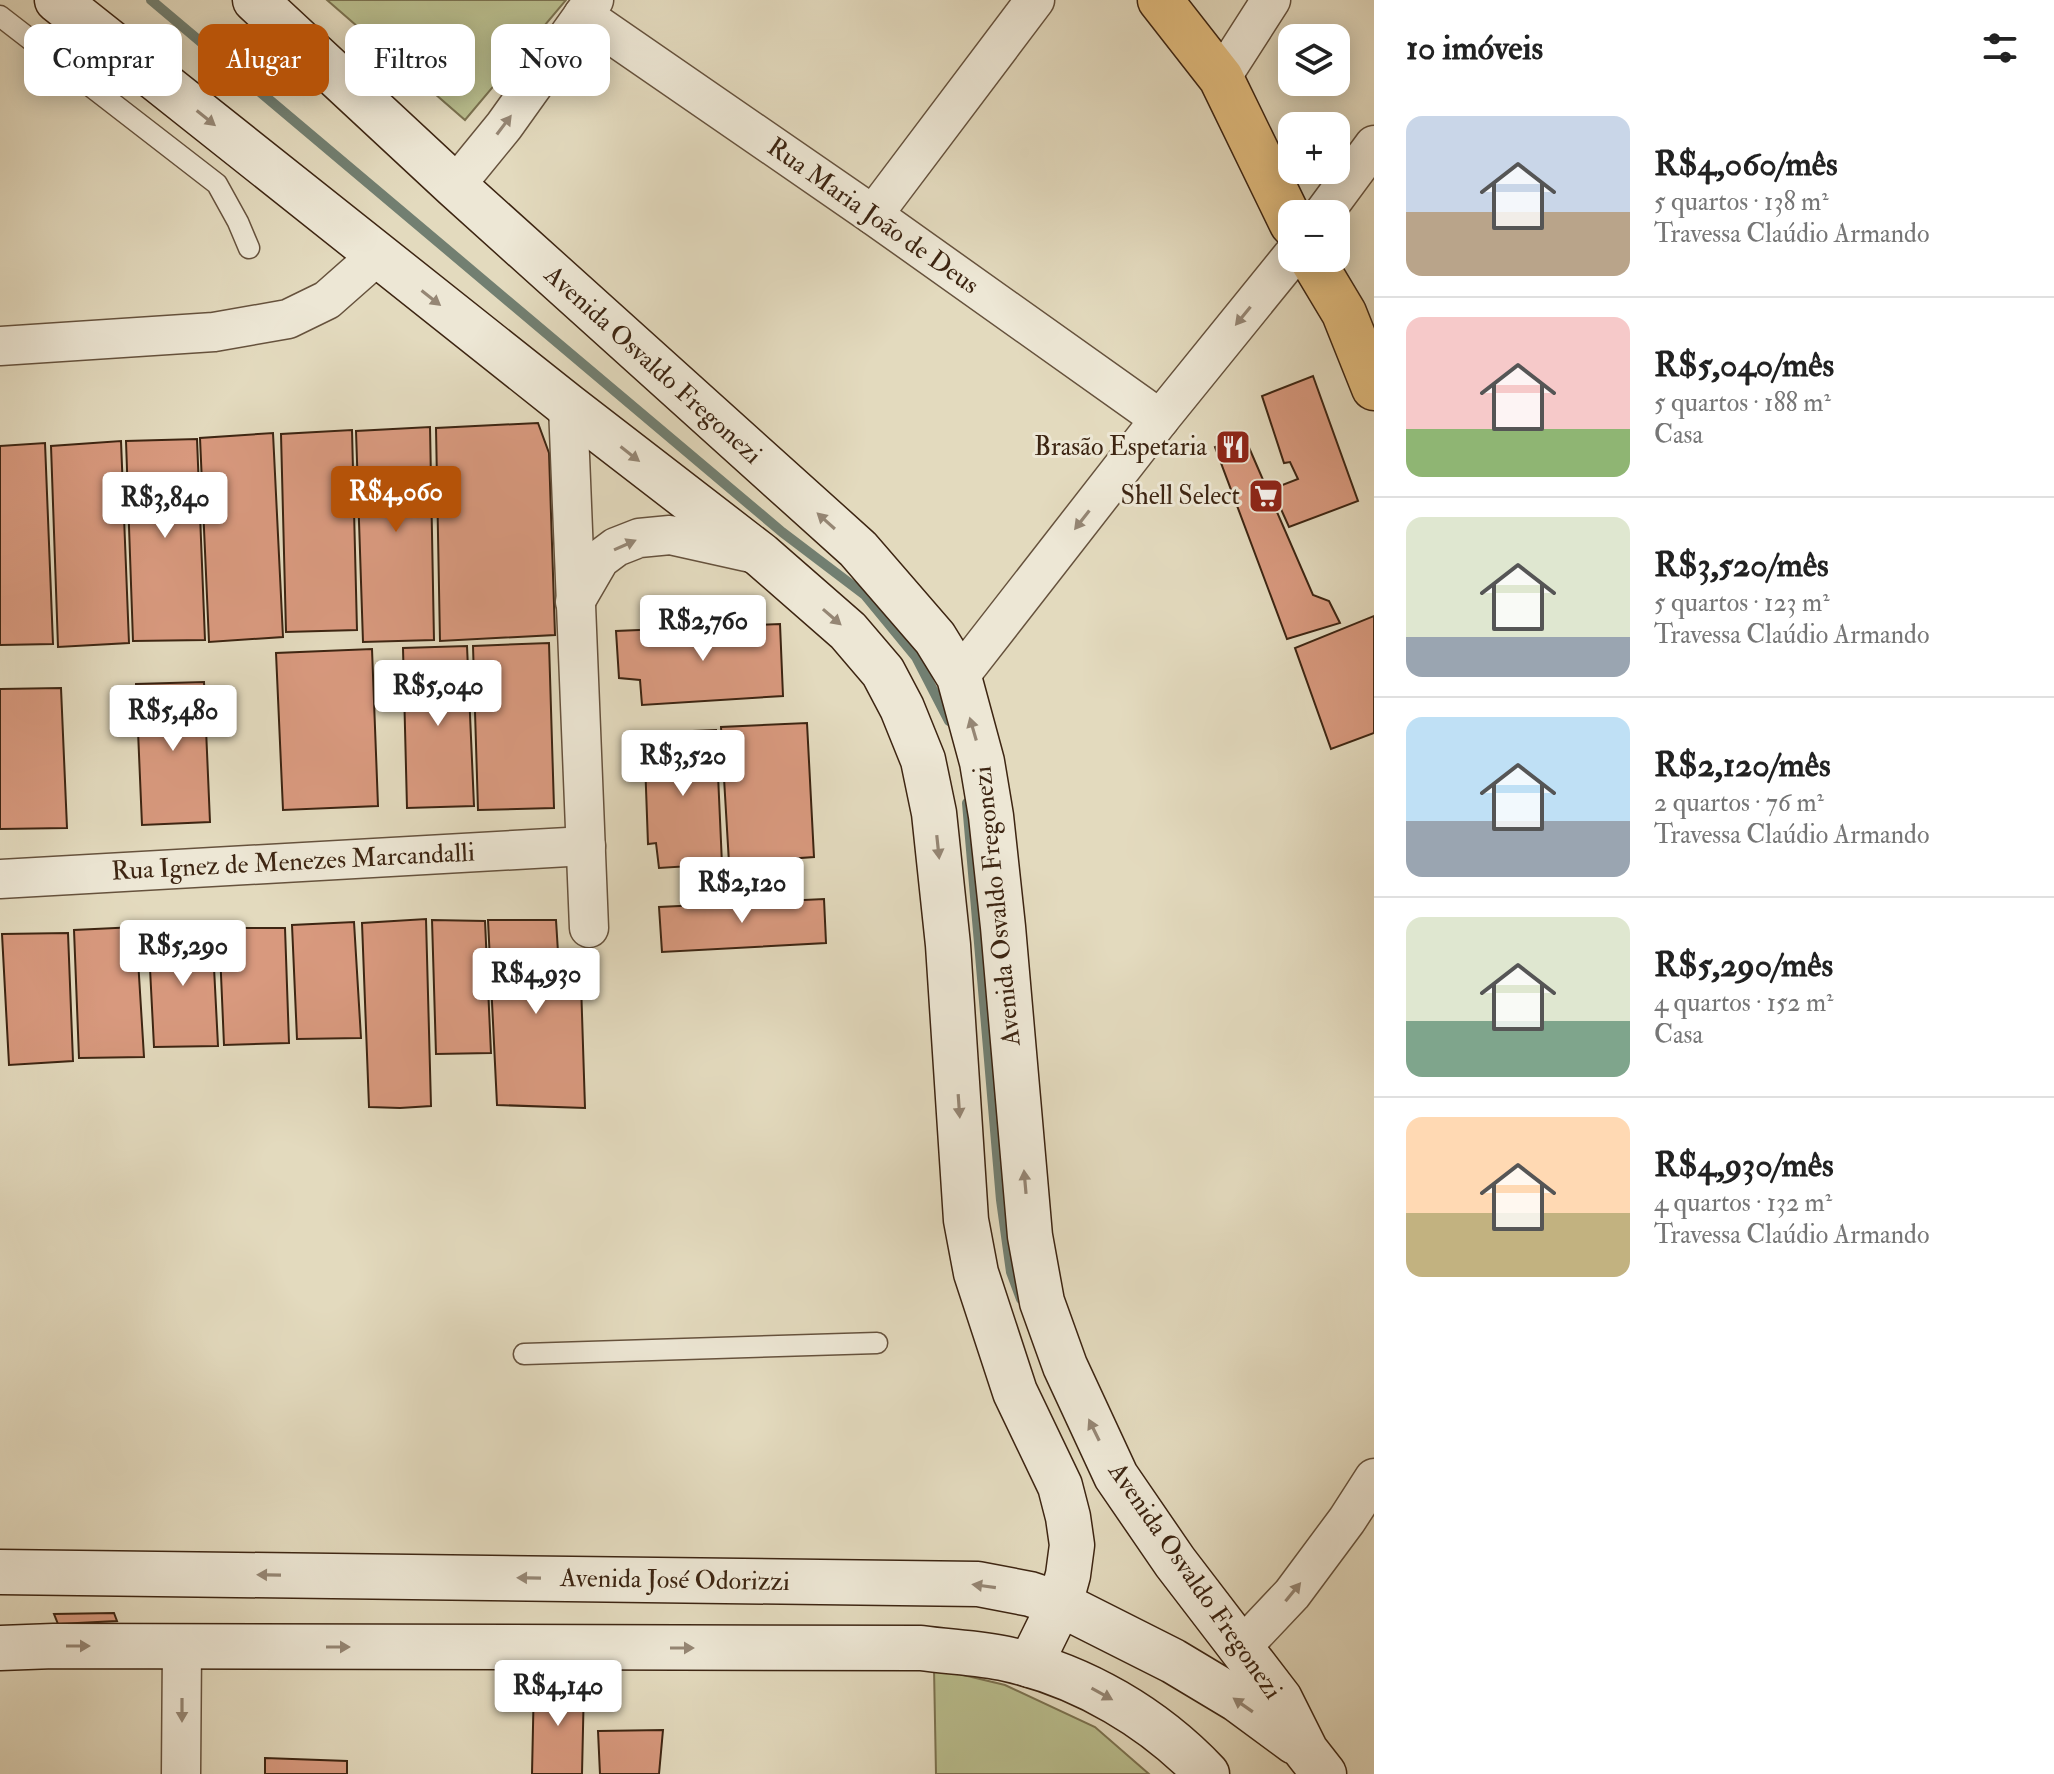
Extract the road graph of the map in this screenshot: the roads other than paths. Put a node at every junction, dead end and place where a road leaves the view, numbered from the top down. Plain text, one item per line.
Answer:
1 (57, 0) edge
2 (255, 0) edge
3 (1035, 0) edge
4 (1160, 0) edge
5 (1271, 0) edge
6 (589, 8) edge
7 (0, 16) edge
8 (1221, 78) junction
9 (1374, 145) edge
10 (455, 186) junction
11 (1280, 200) edge
12 (1333, 200) edge
13 (873, 215) junction
14 (249, 248) dead end
15 (378, 255) junction
16 (1279, 272) edge
17 (1319, 272) edge
18 (0, 346) edge
19 (1374, 388) edge
20 (568, 406) junction
21 (1160, 419) junction
22 (761, 555) junction
23 (575, 602) junction
24 (959, 677) junction
25 (586, 846) junction
26 (0, 879) edge
27 (589, 928) dead end
28 (877, 1343) dead end
29 (524, 1354) dead end
30 (1374, 1478) edge
31 (0, 1572) edge
32 (1060, 1604) junction
33 (182, 1647) junction
34 (0, 1648) edge
35 (1240, 1649) junction
36 (1017, 1662) junction
37 (1315, 1762) edge
38 (181, 1774) edge
39 (1207, 1774) edge

1 -> 15 street, Avenida Osvaldo Fregonezi
2 - 10 street, Avenida Osvaldo Fregonezi
3 - 13 street
4 - 8 main road
5 - 8 street
10 -> 6 street
6 - 13 street, Rua Maria João de Deus
7 - 14 lane
8 - 11 main road
9 - 12 street
24 -> 10 street, Avenida Osvaldo Fregonezi
13 - 21 street, Rua Maria João de Deus
15 - 18 street
15 -> 20 street, Avenida Osvaldo Fregonezi
16 -> 21 street
17 - 19 main road
20 -> 22 street, Avenida Osvaldo Fregonezi
20 - 23 street
21 -> 24 street
23 -> 22 street
22 -> 32 street, Avenida Osvaldo Fregonezi
23 - 25 street
35 -> 24 street, Avenida Osvaldo Fregonezi
25 - 26 street, Rua Ignez de Menezes Marcandalli
25 - 27 street
28 - 29 lane
35 -> 30 street
32 -> 31 street, Avenida José Odorizzi
32 - 36 street, Avenida Osvaldo Fregonezi
37 -> 32 street, Avenida José Odorizzi
34 -> 33 street
33 -> 36 street
33 -> 38 street
35 - 37 street, Avenida Osvaldo Fregonezi
36 -> 39 street

